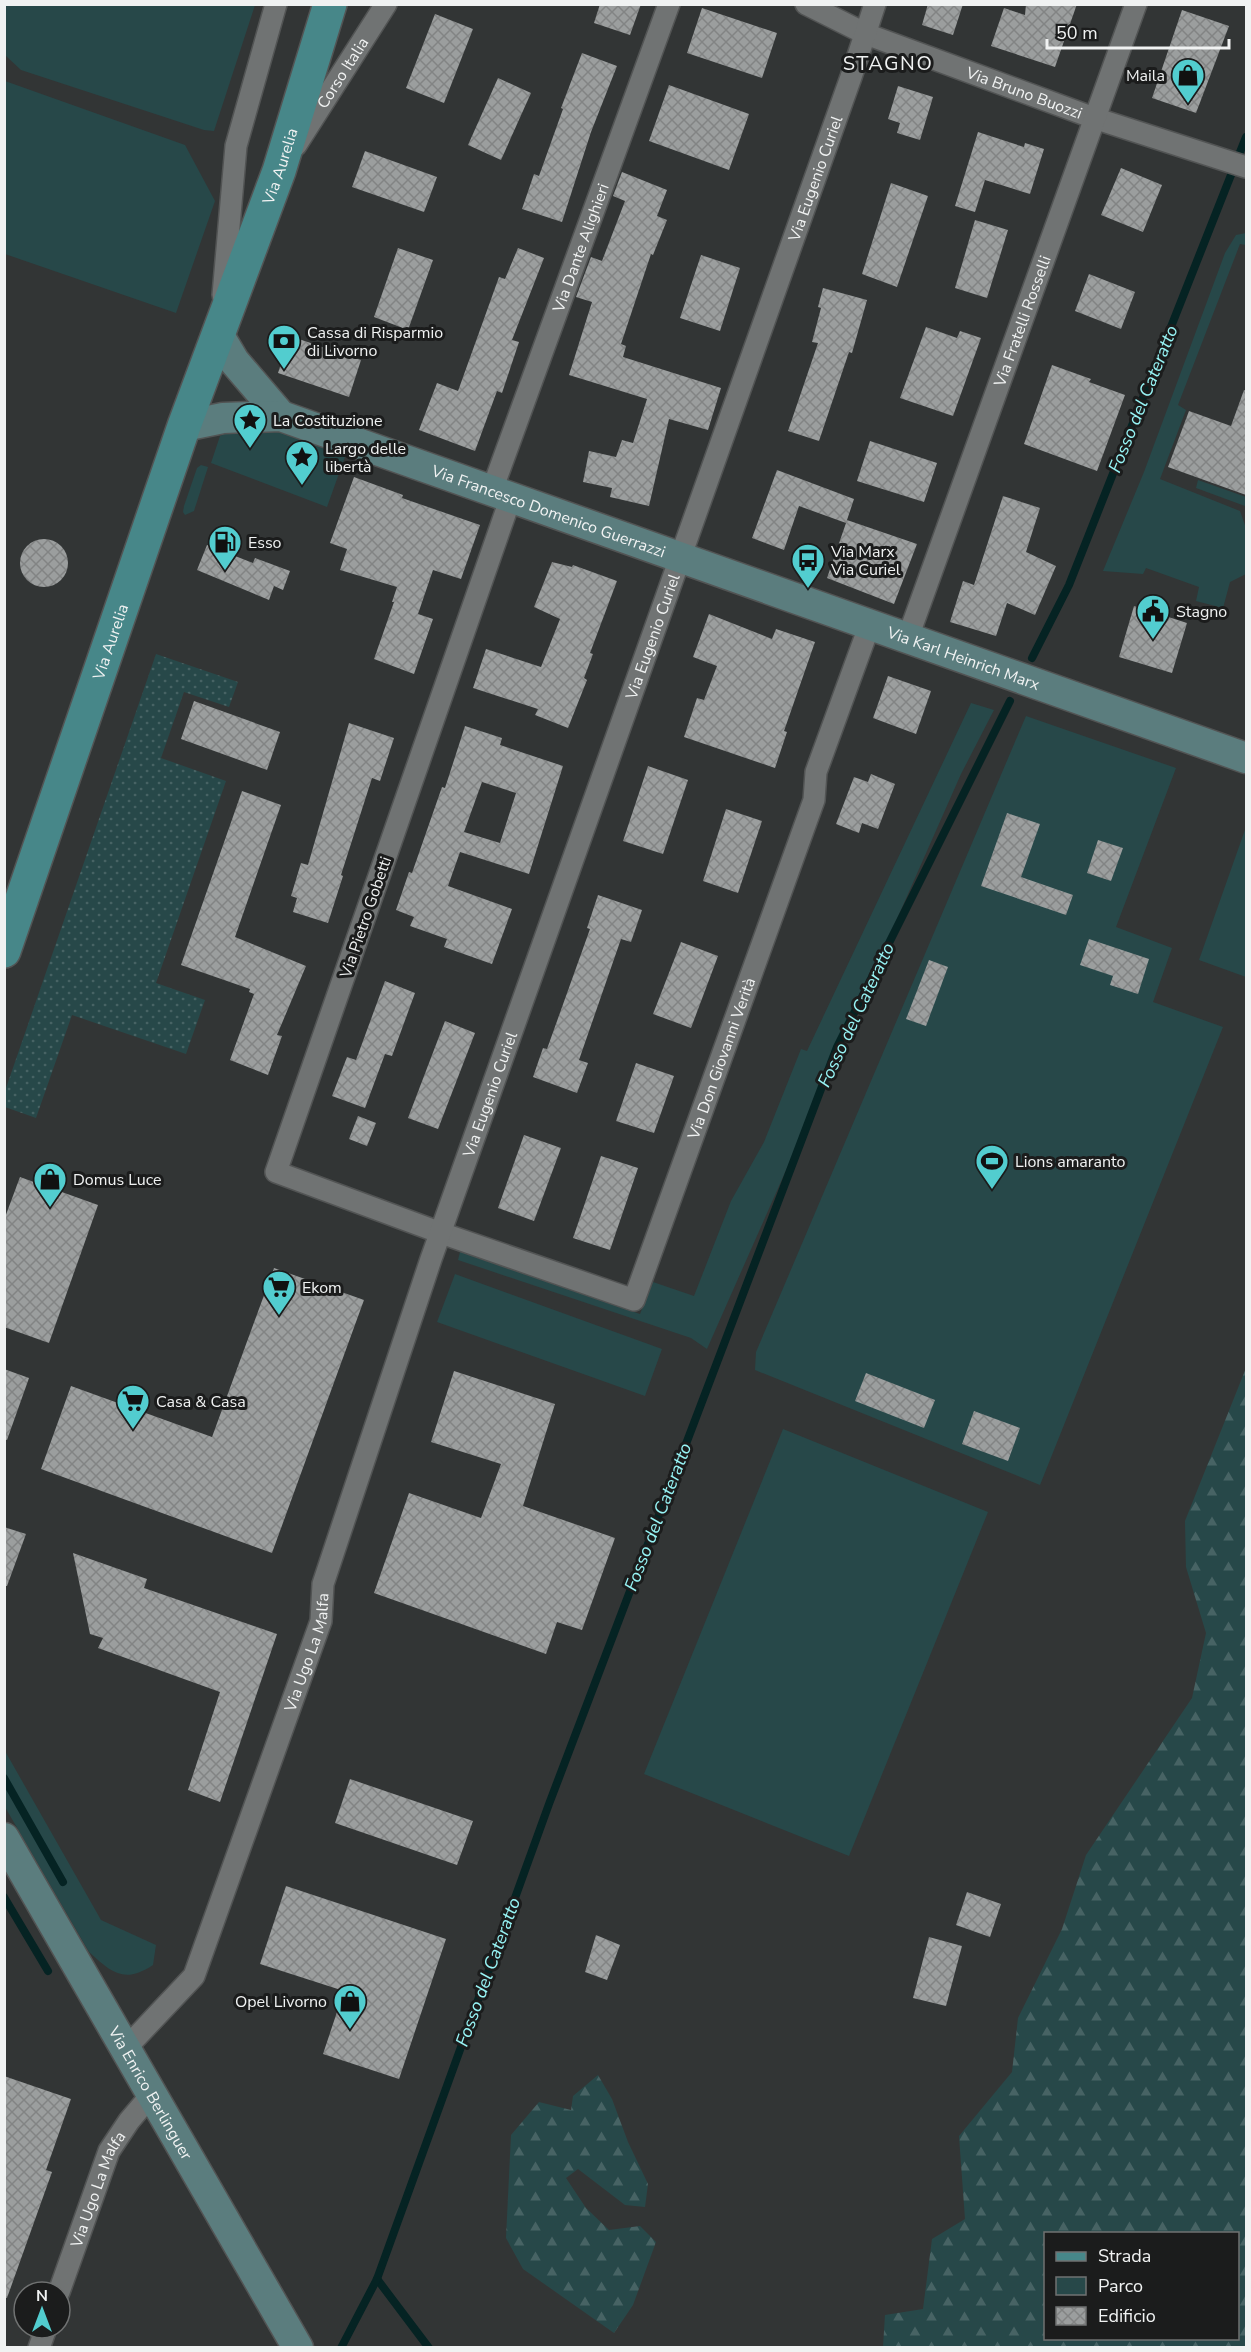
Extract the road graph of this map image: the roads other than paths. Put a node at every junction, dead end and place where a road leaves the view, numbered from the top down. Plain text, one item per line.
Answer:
1 (276, 4) edge
2 (330, 4) edge
3 (386, 4) edge
4 (669, 4) edge
5 (806, 4) edge
6 (875, 4) edge
7 (1136, 4) edge
8 (866, 34) junction
9 (1094, 118) junction
10 (1246, 167) edge
11 (279, 171) junction
12 (220, 329) junction
13 (281, 416) junction
14 (184, 426) junction
15 (501, 494) junction
16 (682, 557) junction
17 (870, 624) junction
18 (908, 637) junction
19 (1246, 758) edge
20 (4, 951) edge
21 (441, 1233) junction
22 (4, 1838) edge
23 (127, 2047) junction
24 (152, 2095) junction
25 (63, 2280) edge
26 (298, 2348) edge

1 - 12 street
2 - 11 main road, Via Aurelia
3 - 11 street, Corso Italia
4 - 15 street, Via Dante Alighieri
5 - 8 street, Via Bruno Buozzi
6 - 8 street, Via Eugenio Curiel
7 - 9 street, Via Fratelli Rosselli
8 - 9 street, Via Bruno Buozzi
8 - 16 street, Via Eugenio Curiel
9 - 10 street, Via Bruno Buozzi
9 - 18 street, Via Fratelli Rosselli
11 - 12 main road, Via Aurelia
12 - 13 street
12 - 14 main road, Via Aurelia
13 - 14 street, Via Francesco Domenico Guerrazzi
13 - 15 street, Via Francesco Domenico Guerrazzi
14 - 20 main road, Via Aurelia
15 - 16 street, Via Francesco Domenico Guerrazzi
15 - 21 street, Via Pietro Gobetti
16 - 17 street, Via Karl Heinrich Marx
16 - 21 street, Via Eugenio Curiel
17 - 18 street, Via Karl Heinrich Marx
17 - 21 street, Via Don Giovanni Verità
18 - 19 street, Via Karl Heinrich Marx
21 - 23 street, Via Ugo La Malfa
22 - 23 street, Via Enrico Berlinguer
23 - 24 street, Via Enrico Berlinguer
24 - 25 street, Via Ugo La Malfa
24 - 26 street, Via Enrico Berlinguer

